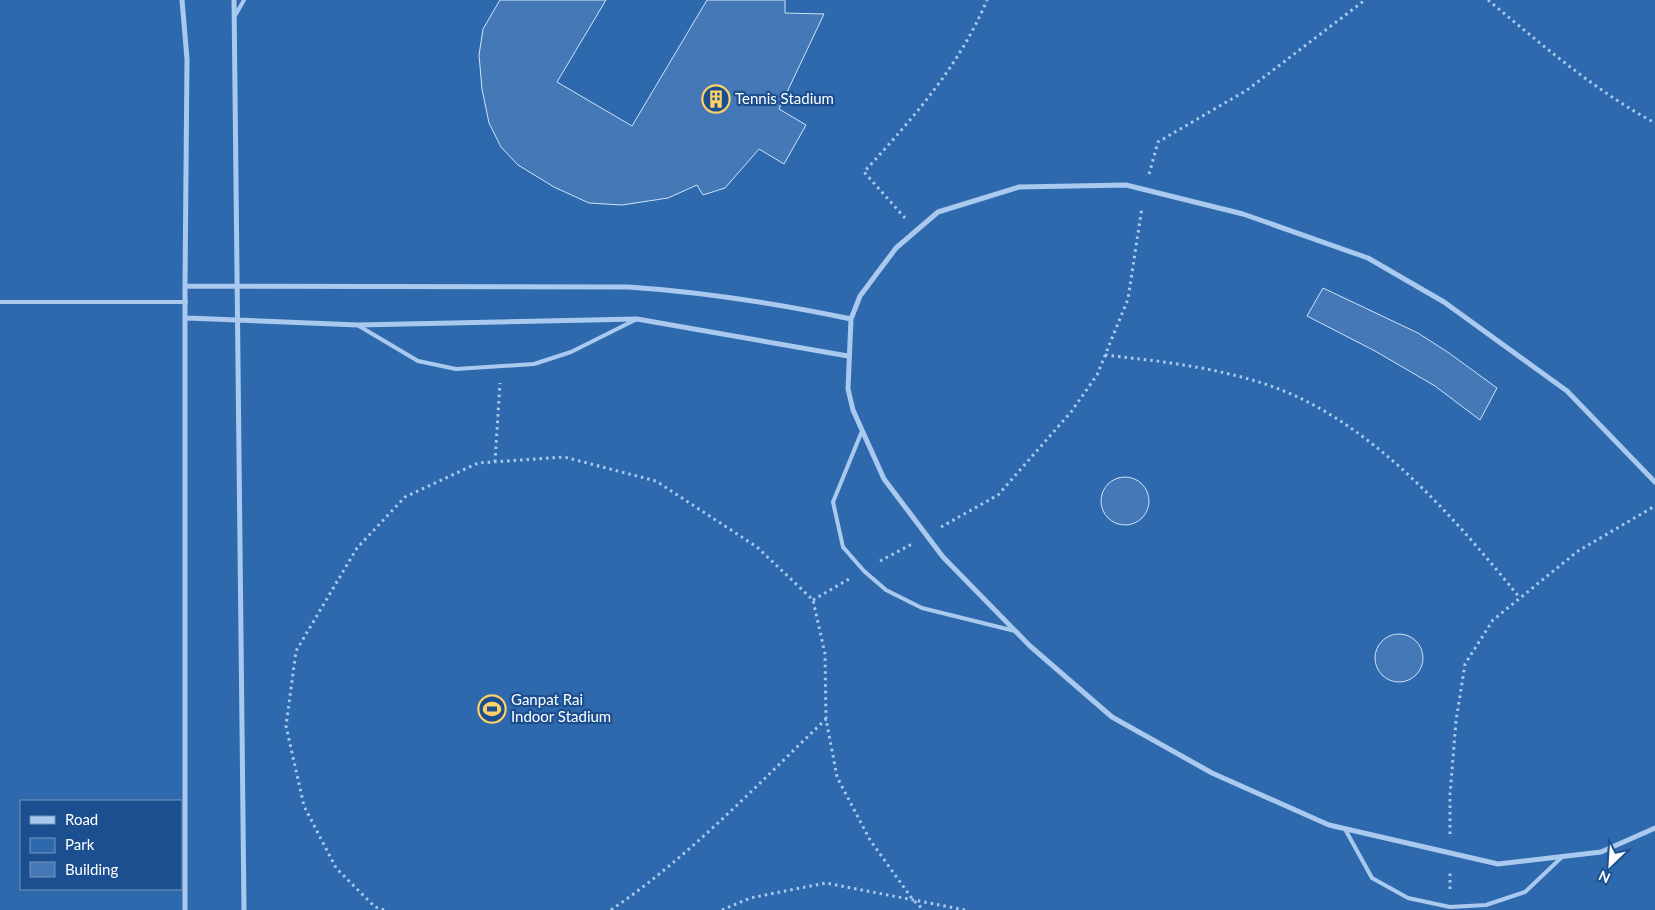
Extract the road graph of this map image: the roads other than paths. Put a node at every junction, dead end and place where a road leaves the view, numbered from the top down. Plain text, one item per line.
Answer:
1 (182, 0) edge
2 (234, 0) edge
3 (244, 0) edge
4 (236, 14) junction
5 (185, 286) junction
6 (238, 286) junction
7 (0, 302) edge
8 (186, 302) junction
9 (186, 318) junction
10 (637, 319) junction
11 (851, 319) junction
12 (236, 320) junction
13 (358, 325) junction
14 (848, 356) junction
15 (862, 429) junction
16 (1655, 482) edge
17 (1015, 632) junction
18 (1655, 828) edge
19 (1345, 829) junction
20 (1563, 856) junction
21 (186, 910) edge
22 (244, 910) edge

1 - 5 street
2 - 4 street
3 - 4 lane
4 - 6 street
5 - 6 street
5 - 8 street
6 - 11 street
6 - 12 street
7 - 8 lane
8 - 9 street
9 - 12 street
9 - 21 street
10 - 13 street
10 - 13 lane
10 - 14 street
11 - 14 street
11 - 16 street
12 - 13 street
12 - 22 street
14 - 15 street
15 - 17 street
15 - 17 lane
17 - 19 street
18 - 20 street
19 - 20 street
19 - 20 lane

